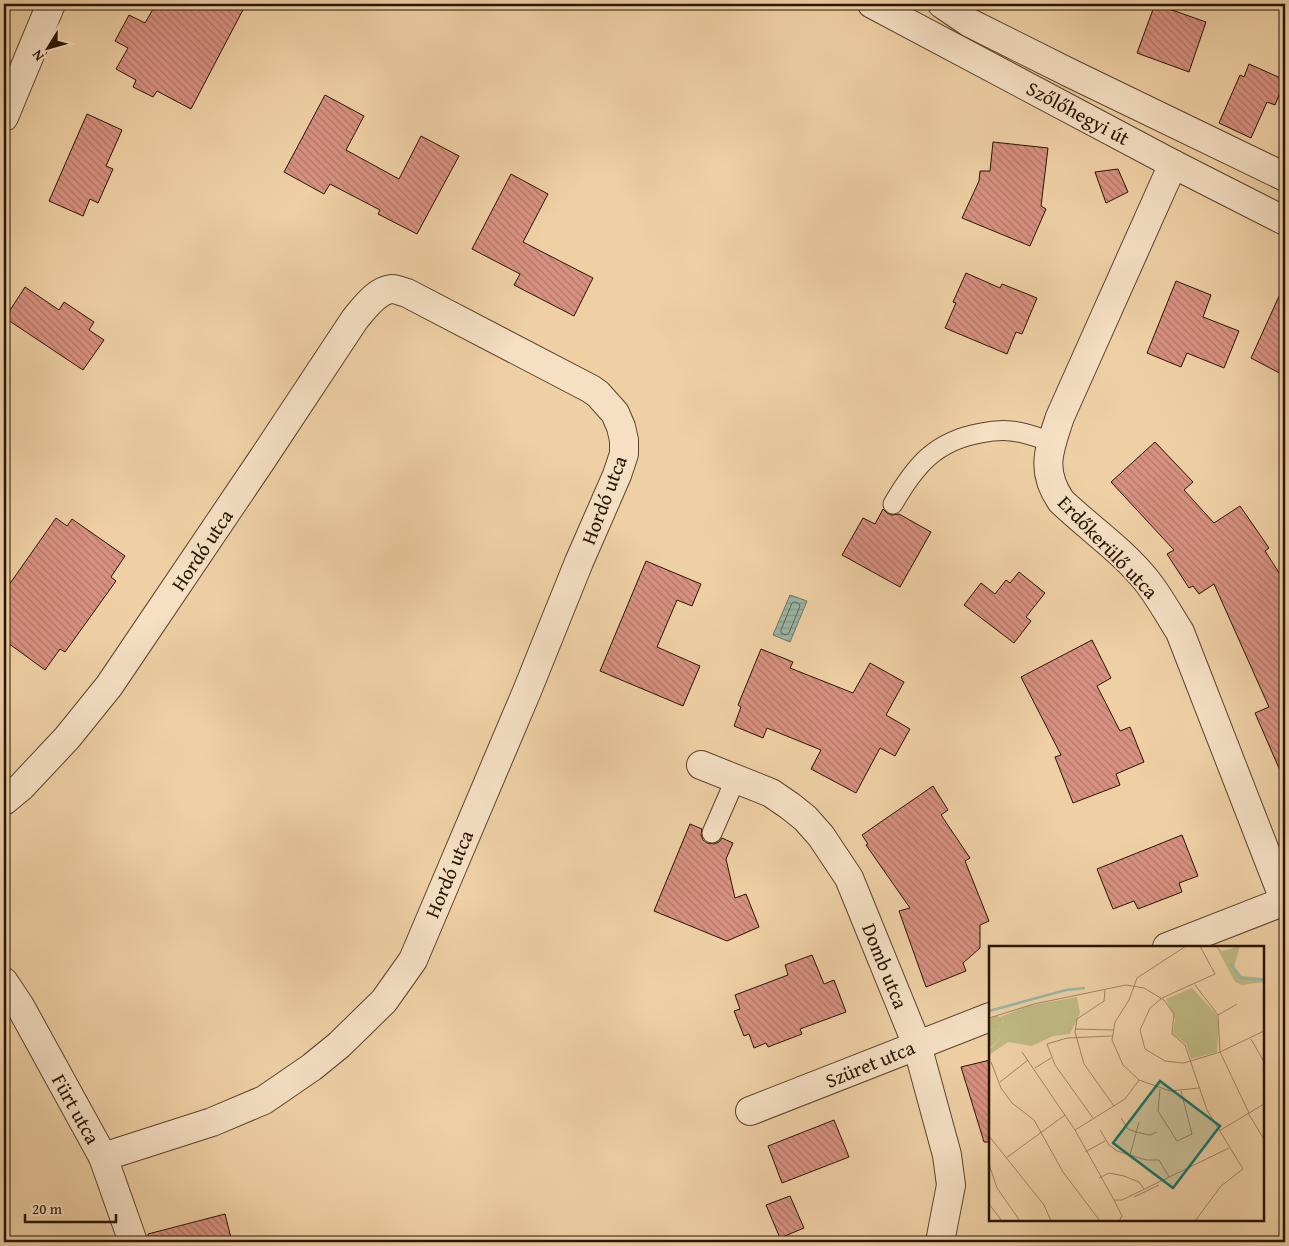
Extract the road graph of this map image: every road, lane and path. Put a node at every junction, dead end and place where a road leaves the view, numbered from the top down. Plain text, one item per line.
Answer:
1 (51, 4) edge
2 (872, 4) edge
3 (942, 4) edge
4 (4, 117) edge
5 (1173, 164) junction
6 (1285, 177) edge
7 (1285, 221) edge
8 (1052, 442) junction
9 (892, 504) dead end
10 (701, 764) dead end
11 (736, 778) junction
12 (4, 801) edge
13 (712, 833) dead end
14 (1285, 901) edge
15 (1170, 946) edge
16 (4, 982) edge
17 (989, 1017) edge
18 (917, 1046) junction
19 (750, 1112) dead end
20 (102, 1157) junction
21 (132, 1242) edge
22 (940, 1242) edge

1 - 4 street
2 - 5 street, Szőlőhegyi út
3 - 6 street, Szőlőhegyi út
5 - 7 street, Szőlőhegyi út
5 - 8 street, Erdőkerülő utca
8 - 9 lane
8 - 14 street, Erdőkerülő utca
10 - 11 street, Domb utca
11 - 13 lane
11 - 18 street, Domb utca
12 - 20 street, Hordó utca
14 - 15 street
16 - 20 street, Fürt utca
17 - 18 street, Szüret utca
18 - 19 street, Szüret utca
18 - 22 street, Domb utca
20 - 21 street, Fürt utca

